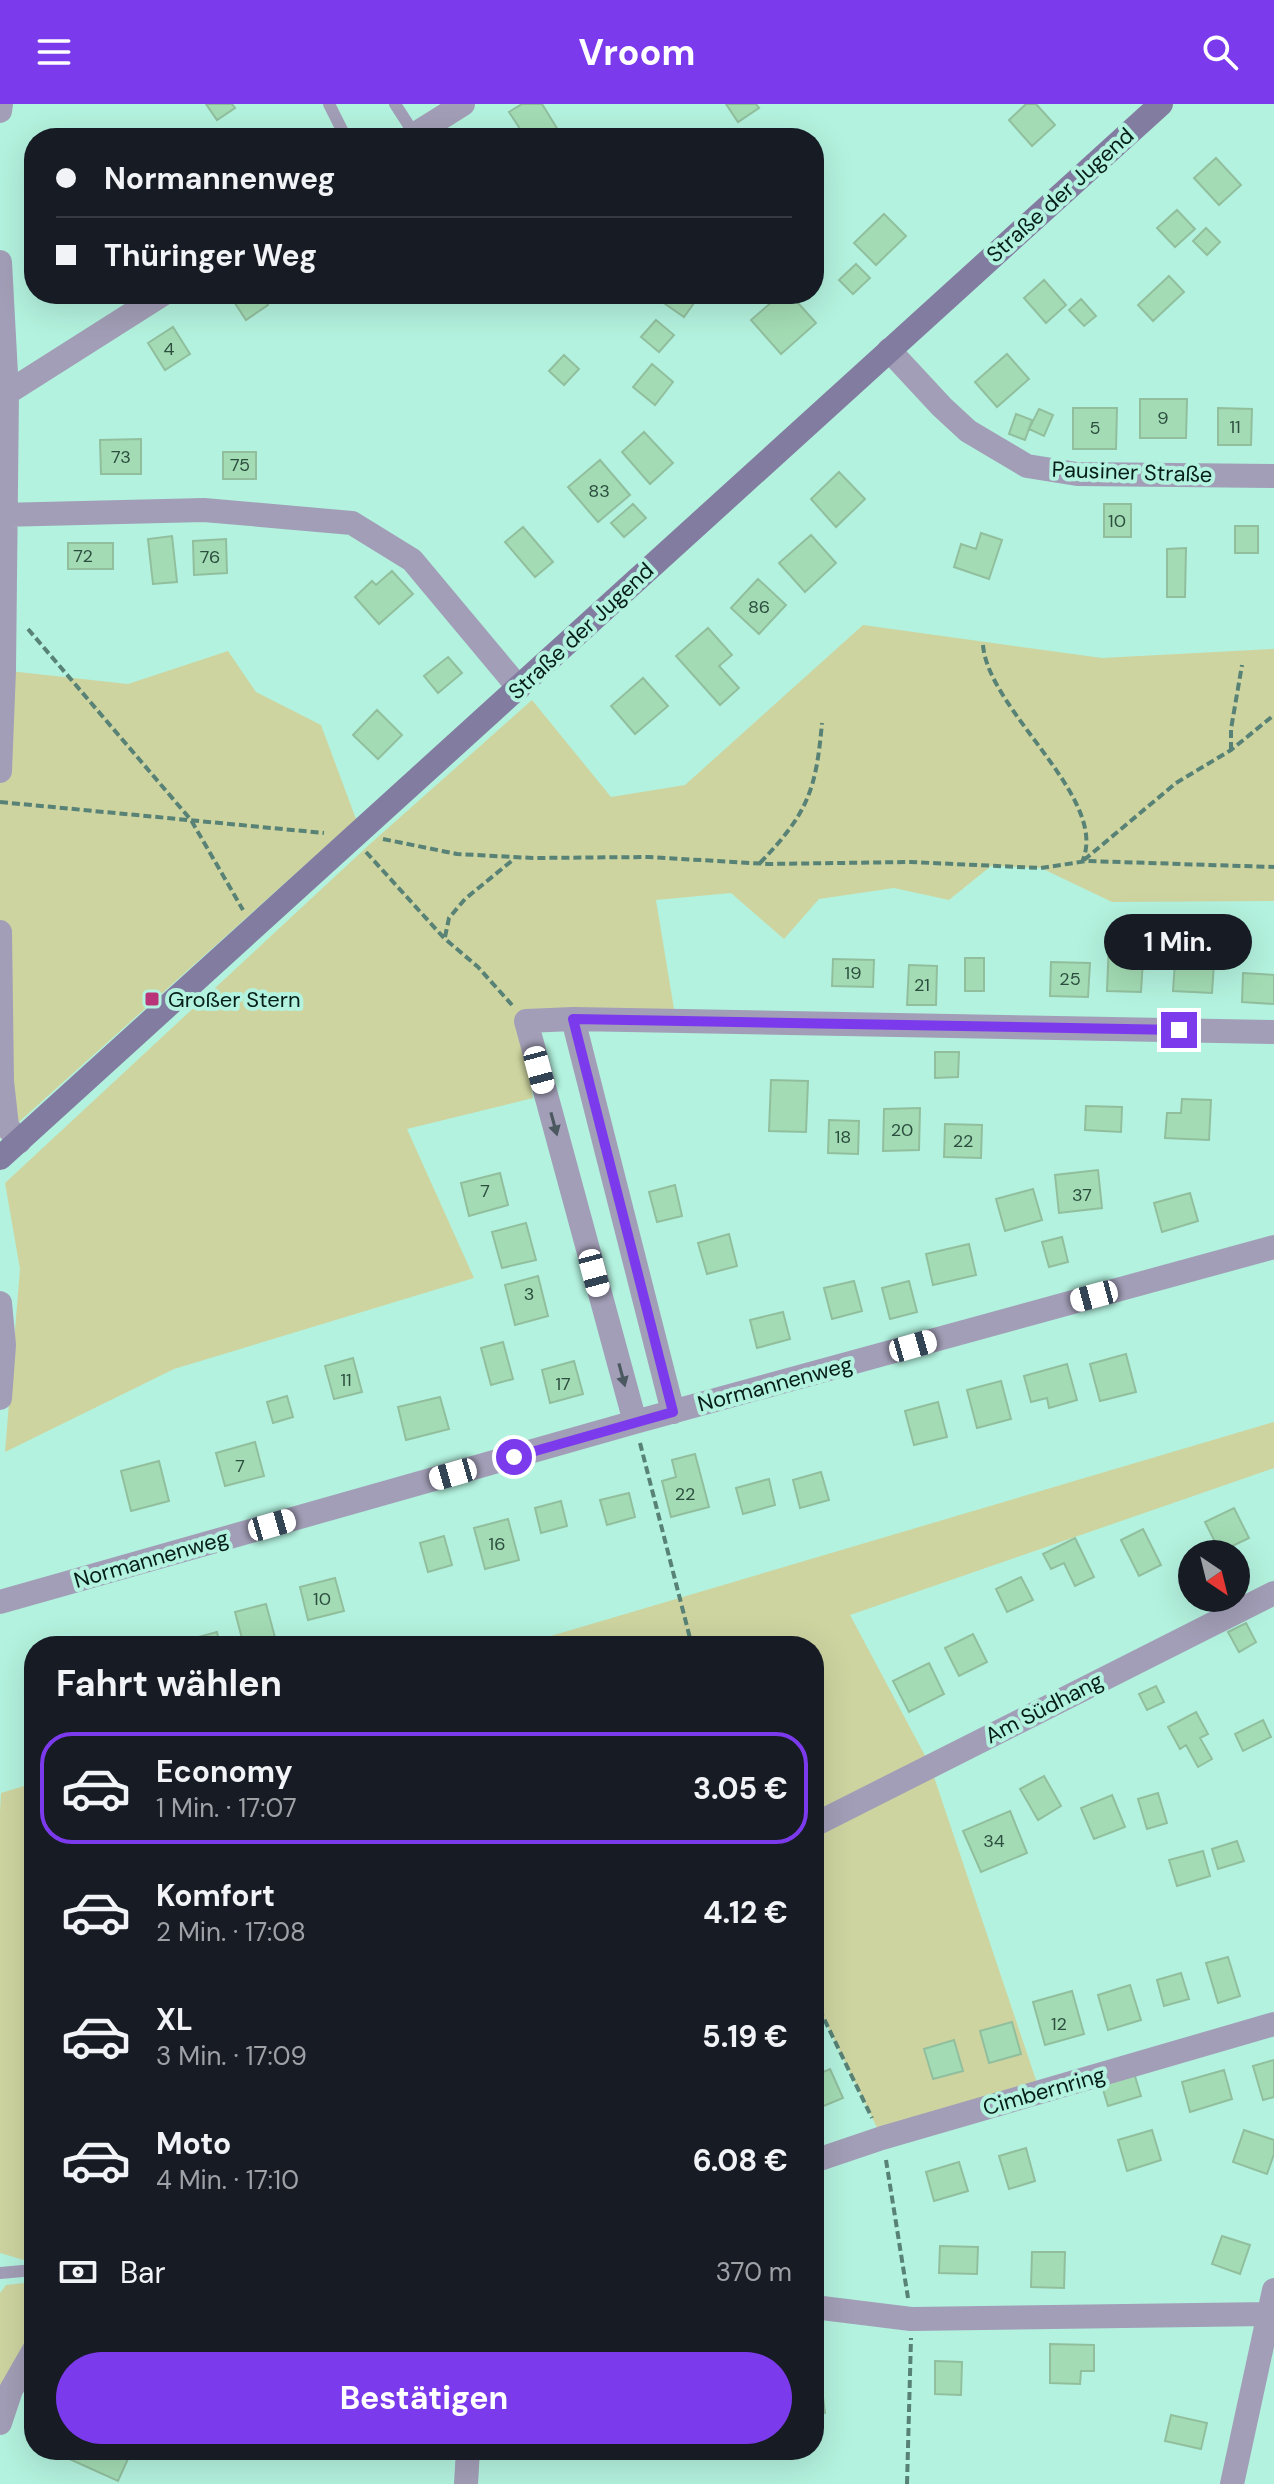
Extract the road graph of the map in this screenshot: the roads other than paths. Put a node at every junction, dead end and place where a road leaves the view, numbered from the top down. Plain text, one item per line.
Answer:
1 (1, 104) edge
2 (329, 104) edge
3 (395, 104) edge
4 (463, 104) edge
5 (1161, 104) edge
6 (0, 111) edge
7 (341, 128) edge
8 (408, 128) edge
9 (425, 128) edge
10 (0, 262) edge
11 (147, 304) edge
12 (889, 350) junction
13 (7, 393) junction
14 (1274, 476) edge
15 (2, 515) edge
16 (519, 688) junction
17 (0, 771) edge
18 (0, 932) edge
19 (573, 1019) junction
20 (1274, 1032) edge
21 (19, 1142) junction
22 (0, 1158) edge
23 (1274, 1247) edge
24 (0, 1303) edge
25 (0, 1398) edge
26 (673, 1412) junction
27 (635, 1422) junction
28 (1274, 1593) edge
29 (0, 1602) edge
30 (824, 1820) edge
31 (1274, 2024) edge
32 (824, 2158) edge
33 (24, 2271) edge
34 (0, 2273) edge
35 (1271, 2302) edge
36 (824, 2308) edge
37 (24, 2367) edge
38 (0, 2423) edge
39 (467, 2460) edge
40 (466, 2484) edge
41 (1232, 2484) edge

1 - 6 street
2 - 7 lane
3 - 8 lane
4 - 9 street
5 - 12 street, Straße der Jugend
10 - 13 street
11 - 13 street
12 - 14 street, Pausiner Straße
12 - 16 street, Straße der Jugend
13 - 15 street
15 - 16 street
15 - 17 street
16 - 21 street, Straße der Jugend
18 - 21 street
19 - 20 street
19 - 26 street
19 -> 27 street
21 - 22 street, Straße der Jugend
23 - 26 street, Normannenweg
24 - 25 street
26 - 27 street, Normannenweg
27 - 29 street, Normannenweg
28 - 30 street, Am Südhang
31 - 32 street, Cimbernring
33 - 34 lane
35 - 36 street
35 - 41 street
37 - 38 street
39 - 40 street

